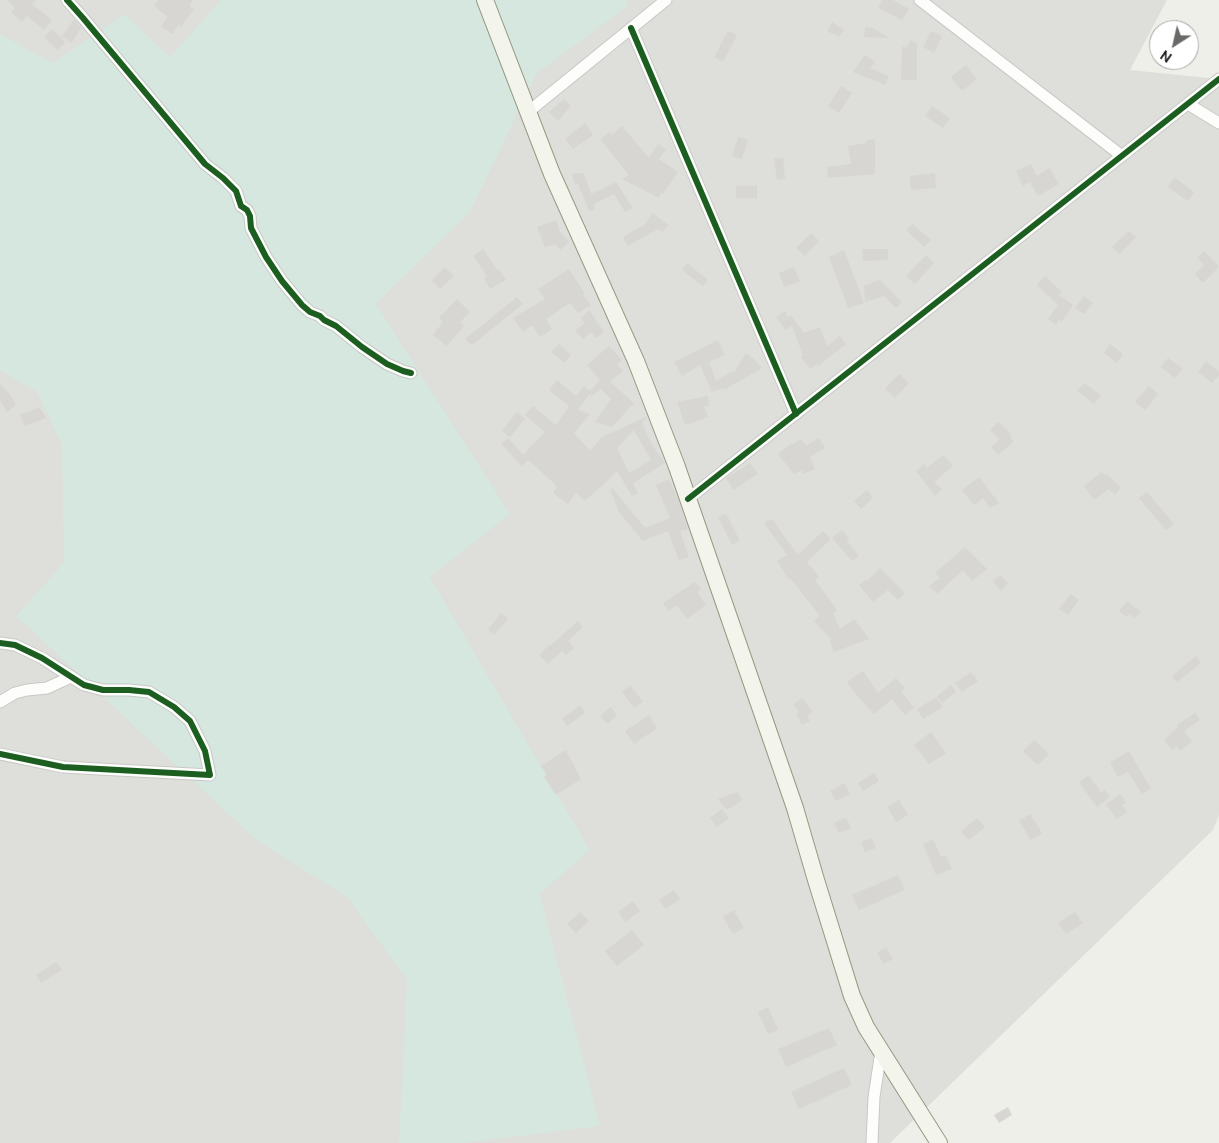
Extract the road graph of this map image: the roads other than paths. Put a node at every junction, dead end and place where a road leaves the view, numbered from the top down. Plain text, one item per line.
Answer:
1 (67, 0) edge
2 (485, 0) edge
3 (666, 0) edge
4 (920, 0) edge
5 (631, 28) junction
6 (1219, 79) edge
7 (1188, 104) junction
8 (528, 112) junction
9 (1219, 123) edge
10 (1122, 156) junction
11 (411, 373) dead end
12 (796, 414) junction
13 (688, 499) junction
14 (0, 643) edge
15 (70, 677) junction
16 (0, 702) edge
17 (0, 754) edge
18 (881, 1051) junction
19 (872, 1143) edge
20 (939, 1143) edge

1 - 11 street
2 - 8 main road
3 - 5 street
4 - 10 street
5 - 8 street
5 - 12 street
6 - 7 street
7 - 9 street
7 - 10 street
8 - 13 main road
10 - 12 street
12 - 13 street
13 - 18 main road
14 - 15 street
15 - 16 street
15 - 17 street
18 - 19 street
18 - 20 main road

